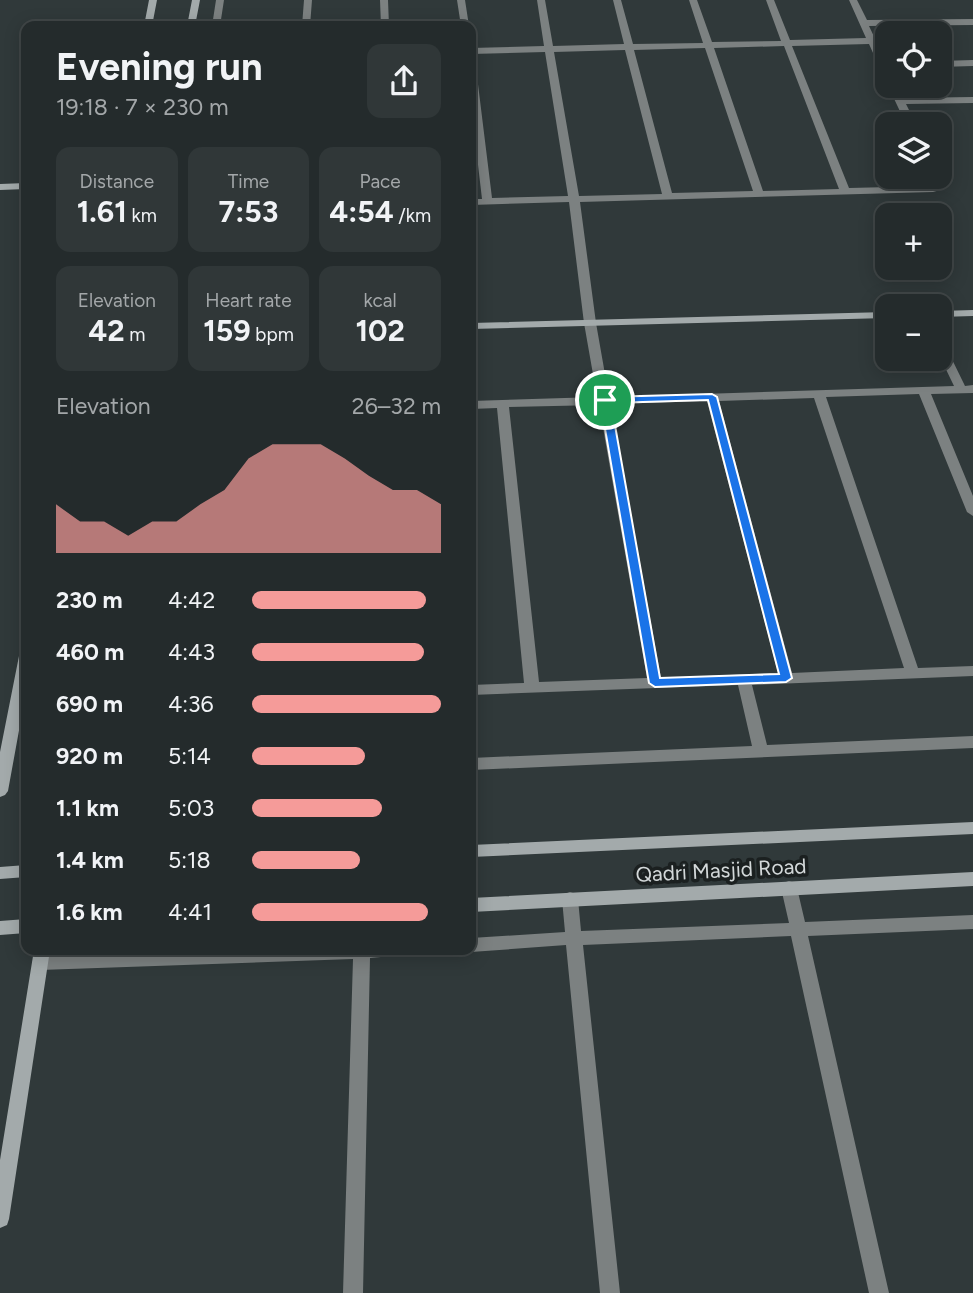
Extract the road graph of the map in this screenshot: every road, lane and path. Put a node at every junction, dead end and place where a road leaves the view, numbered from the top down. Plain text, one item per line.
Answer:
1 (153, 0) edge
2 (196, 0) edge
3 (220, 0) edge
4 (308, 0) edge
5 (384, 0) edge
6 (461, 0) edge
7 (541, 0) edge
8 (617, 0) edge
9 (693, 0) edge
10 (770, 0) edge
11 (853, 0) edge
12 (149, 21) edge
13 (192, 21) edge
14 (217, 21) edge
15 (306, 21) edge
16 (385, 21) edge
17 (464, 21) edge
18 (973, 22) edge
19 (864, 23) junction
20 (872, 41) junction
21 (787, 43) junction
22 (707, 45) junction
23 (628, 47) junction
24 (875, 47) edge
25 (550, 49) junction
26 (476, 51) edge
27 (973, 63) edge
28 (952, 64) edge
29 (900, 98) edge
30 (973, 100) edge
31 (901, 101) junction
32 (476, 110) edge
33 (906, 112) edge
34 (21, 186) edge
35 (0, 187) edge
36 (907, 189) edge
37 (845, 191) junction
38 (759, 194) junction
39 (668, 197) junction
40 (574, 199) junction
41 (487, 201) junction
42 (476, 202) edge
43 (973, 313) edge
44 (952, 314) edge
45 (875, 315) edge
46 (590, 323) junction
47 (476, 326) edge
48 (952, 365) edge
49 (967, 389) edge
50 (923, 390) junction
51 (819, 394) junction
52 (712, 397) junction
53 (605, 400) junction
54 (503, 404) junction
55 (476, 405) edge
56 (973, 512) edge
57 (973, 671) edge
58 (914, 673) junction
59 (786, 678) junction
60 (744, 679) junction
61 (21, 682) edge
62 (655, 683) junction
63 (532, 688) junction
64 (476, 690) edge
65 (973, 742) edge
66 (761, 751) junction
67 (476, 764) edge
68 (0, 791) edge
69 (973, 828) edge
70 (476, 851) edge
71 (21, 871) edge
72 (0, 873) edge
73 (973, 879) edge
74 (789, 888) junction
75 (570, 899) junction
76 (476, 905) edge
77 (973, 922) edge
78 (21, 926) edge
79 (0, 928) edge
80 (799, 930) junction
81 (574, 938) junction
82 (476, 945) edge
83 (148, 955) edge
84 (362, 955) edge
85 (41, 957) edge
86 (0, 1219) edge
87 (354, 1293) edge
88 (610, 1293) edge
89 (880, 1293) edge

1 - 12 street
2 - 13 street
3 - 14 street
4 - 15 street
5 - 16 street
6 - 17 street
7 - 25 street
8 - 23 street
9 - 22 street
10 - 21 street
11 - 19 street
18 - 19 street
19 - 20 street
20 - 21 street
20 - 24 street
21 - 22 street
21 - 37 street
22 - 23 street
22 - 38 street
23 - 25 street
23 - 39 street
25 - 26 street
25 - 40 street
27 - 28 street
29 - 31 street
30 - 31 street
31 - 33 street
32 - 41 street
34 - 35 street
36 - 37 street
37 - 38 street
38 - 39 street
39 - 40 street
40 - 41 street
40 - 46 street
41 - 42 street
43 - 44 street
45 - 46 street
46 - 47 street
46 - 53 street
48 - 49 street
49 - 50 street
50 - 51 street
50 - 56 street
51 - 52 street
51 - 58 street
52 - 53 street
52 - 59 street
53 - 54 street
53 - 62 street
54 - 55 street
54 - 63 street
57 - 58 street
58 - 59 street
59 - 60 street
60 - 62 street
60 - 66 street
61 - 68 street
62 - 63 street
63 - 64 street
65 - 66 street
66 - 67 street
69 - 70 street, Qadri Masjid Road
71 - 72 street
73 - 74 street, Qadri Masjid Road
74 - 75 street, Qadri Masjid Road
74 - 80 street
75 - 76 street, Qadri Masjid Road
75 - 81 street
77 - 80 street
78 - 79 street
80 - 81 street
80 - 89 street
81 - 82 street
81 - 88 street
83 - 85 street
84 - 87 street
85 - 86 street

